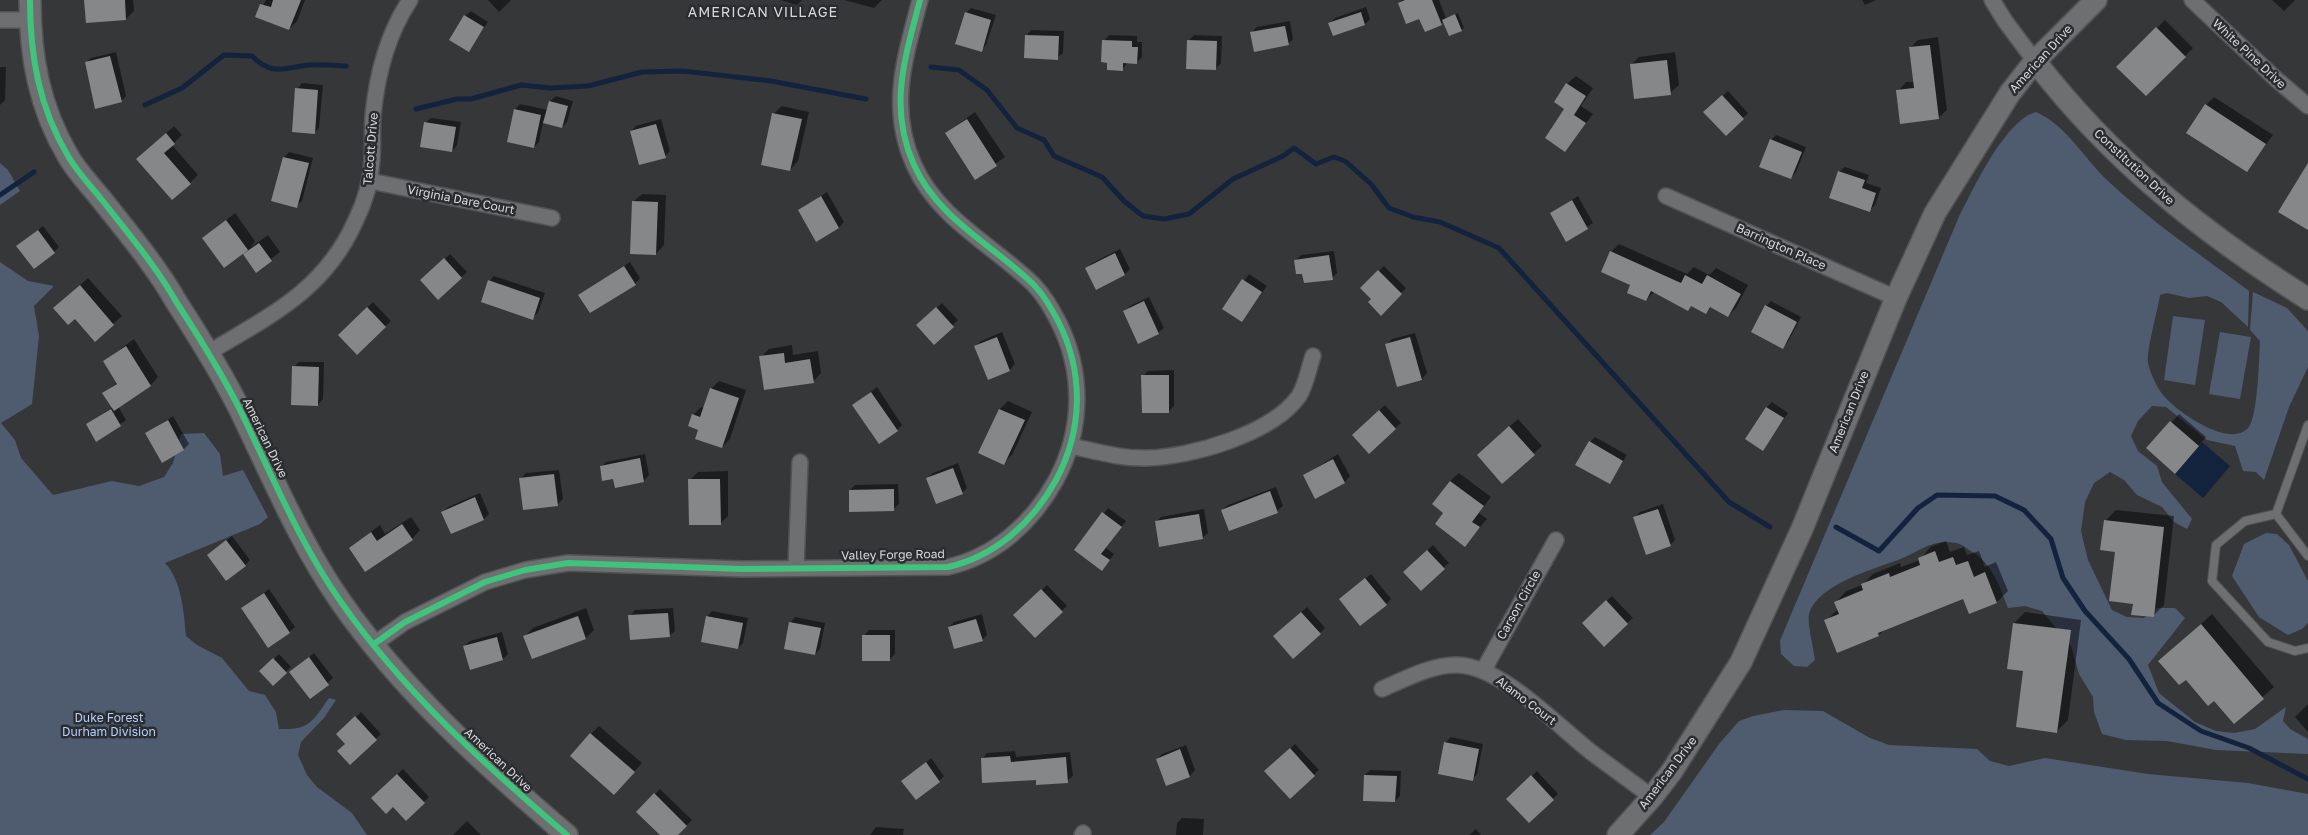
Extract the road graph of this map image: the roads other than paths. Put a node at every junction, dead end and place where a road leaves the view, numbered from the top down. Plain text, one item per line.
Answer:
1 (410, 0) edge
2 (920, 0) edge
3 (1992, 0) edge
4 (2096, 0) edge
5 (2192, 0) edge
6 (30, 10) edge
7 (0, 20) edge
8 (2036, 61) junction
9 (2308, 106) edge
10 (370, 181) junction
11 (1666, 196) dead end
12 (552, 218) dead end
13 (1896, 298) junction
14 (2308, 299) edge
15 (208, 353) junction
16 (1313, 356) dead end
17 (2308, 425) edge
18 (1071, 446) junction
19 (800, 462) dead end
20 (2276, 514) junction
21 (1556, 540) dead end
22 (2308, 556) edge
23 (796, 568) junction
24 (374, 644) junction
25 (2308, 648) edge
26 (1483, 671) junction
27 (1382, 689) dead end
28 (1652, 797) junction
29 (567, 835) edge
30 (1618, 835) edge

1 - 10 street, Talcott Drive
2 - 18 street, Valley Forge Road
3 - 8 street, Constitution Drive
4 - 8 street, American Drive
5 - 9 street, White Pine Drive
6 - 7 street
6 - 15 street, American Drive
8 - 13 street, American Drive
8 - 14 street, Constitution Drive
10 - 12 street, Virginia Dare Court
10 - 15 street, Talcott Drive
11 - 13 street, Barrington Place
13 - 28 street, American Drive
15 - 24 street, American Drive
16 - 18 street
17 - 20 lane
18 - 23 street, Valley Forge Road
19 - 23 street
20 - 22 lane
20 - 25 lane
21 - 26 street, Carson Circle
23 - 24 street, Valley Forge Road
24 - 29 street, American Drive
26 - 27 street, Alamo Court
26 - 28 street, Alamo Court
28 - 30 street, American Drive

